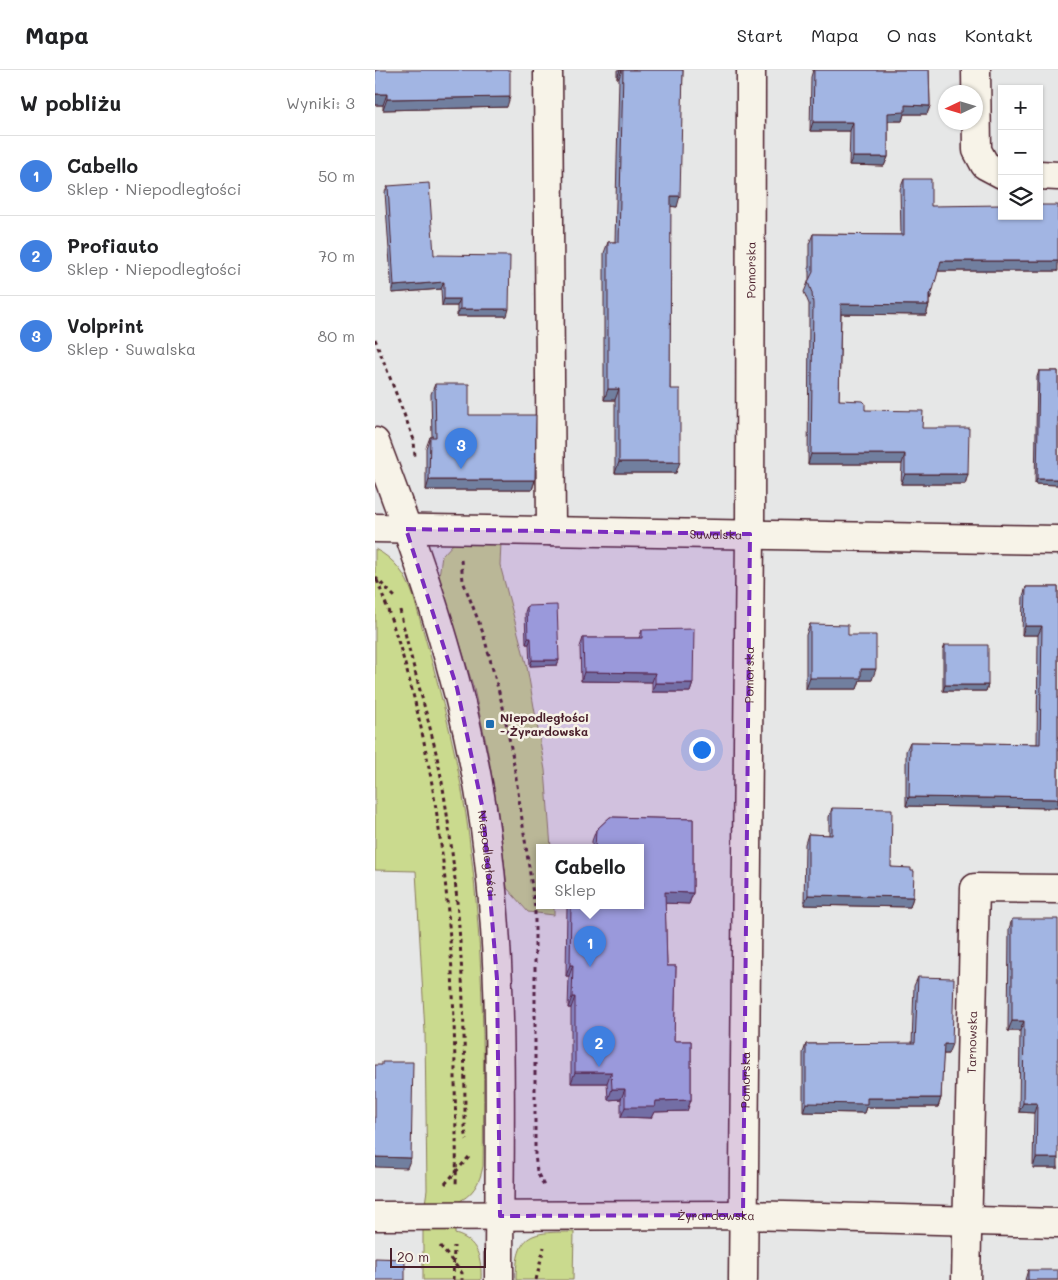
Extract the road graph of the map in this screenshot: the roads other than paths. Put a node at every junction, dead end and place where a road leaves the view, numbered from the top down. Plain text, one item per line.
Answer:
1 (548, 70) edge
2 (751, 70) edge
3 (976, 70) edge
4 (998, 172) edge
5 (1043, 175) edge
6 (1058, 176) edge
7 (375, 442) edge
8 (375, 528) edge
9 (406, 528) junction
10 (551, 531) junction
11 (750, 534) junction
12 (1058, 540) edge
13 (1058, 889) edge
14 (743, 1215) junction
15 (375, 1216) edge
16 (500, 1216) junction
17 (967, 1222) junction
18 (1058, 1224) edge
19 (499, 1280) edge
20 (743, 1280) edge
21 (966, 1280) edge

1 - 10 street
2 - 11 street, Pomorska
3 - 4 street
5 - 6 street
7 - 9 street, Niepodległości
8 - 9 street, Suwalska
9 - 10 street, Suwalska
9 - 16 street, Niepodległości
10 - 11 street, Suwalska
11 - 12 street, Suwalska
11 - 14 street, Pomorska
13 - 17 street, Tarnowska
14 - 16 street, Żyrardowska
14 - 17 street, Żyrardowska
14 - 20 street, Pomorska
15 - 16 street, Żyrardowska
16 - 19 street, Niepodległości
17 - 18 street, Żyrardowska
17 - 21 street, Tarnowska

